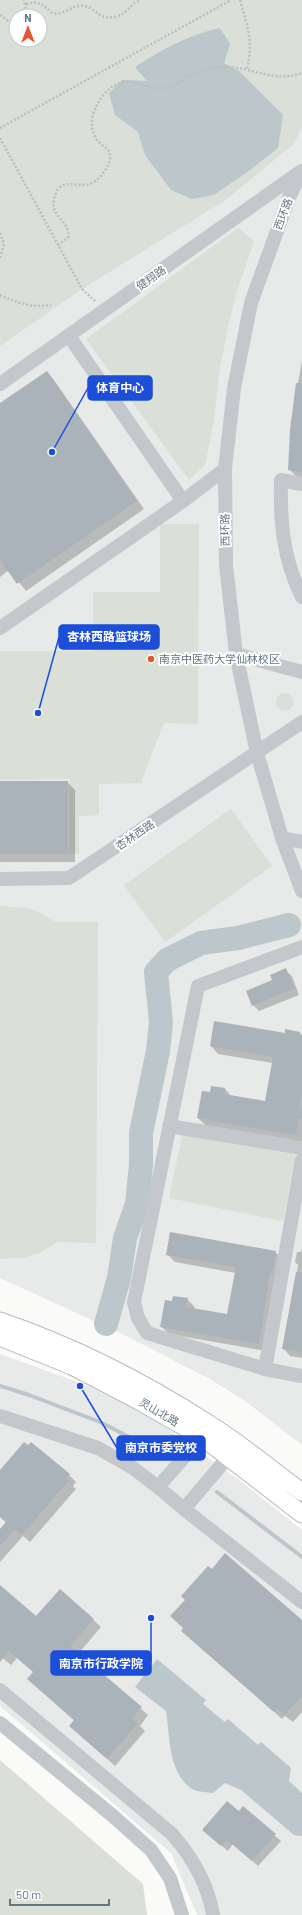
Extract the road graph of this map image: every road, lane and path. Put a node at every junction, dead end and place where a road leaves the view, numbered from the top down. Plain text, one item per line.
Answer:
1 (24, 0) edge
2 (140, 0) edge
3 (231, 0) edge
4 (240, 0) edge
5 (134, 1) edge
6 (26, 4) junction
7 (26, 8) edge
8 (247, 69) junction
9 (302, 72) edge
10 (0, 128) edge
11 (0, 138) edge
12 (302, 171) edge
13 (296, 196) edge
14 (0, 232) edge
15 (58, 245) junction
16 (0, 258) edge
17 (0, 295) edge
18 (51, 305) dead end
19 (105, 310) junction
20 (69, 336) junction
21 (0, 384) edge
22 (225, 469) junction
23 (302, 484) edge
24 (183, 500) junction
25 (302, 597) edge
26 (0, 628) edge
27 (236, 654) junction
28 (302, 671) edge
29 (302, 722) edge
30 (257, 753) junction
31 (282, 838) junction
32 (302, 842) edge
33 (0, 879) edge
34 (302, 892) edge
35 (302, 947) edge
36 (169, 1126) junction
37 (302, 1148) edge
38 (302, 1160) edge
39 (0, 1321) edge
40 (0, 1337) edge
41 (265, 1369) junction
42 (302, 1376) edge
43 (0, 1416) edge
44 (202, 1437) junction
45 (228, 1457) junction
46 (158, 1487) junction
47 (302, 1492) edge
48 (184, 1509) junction
49 (302, 1514) edge
50 (302, 1602) edge
51 (0, 1690) edge
52 (0, 1723) edge
53 (182, 1915) edge
54 (213, 1915) edge

1 - 6 path
2 - 5 path
3 - 10 path
4 - 8 path
5 - 6 path
6 - 7 path
8 - 9 path
8 - 15 path
11 - 15 path
12 - 13 street, 西环路
12 - 19 street, 健翔路
13 - 22 street, 西环路
14 - 16 path
15 - 19 path
17 - 18 path
19 - 20 street, 健翔路
20 - 21 street, 健翔路
20 - 24 street
22 - 24 street
22 - 27 street, 西环路
23 - 25 street
24 - 26 street
27 - 28 street
27 - 30 street, 西环路
29 - 30 street, 杏林西路
30 - 31 street, 西环路
30 - 33 street, 杏林西路
31 - 32 street
31 - 34 street, 西环路
35 - 36 street
36 - 37 street
36 - 41 street
38 - 41 street
39 - 47 main road, 灵山北路
40 - 44 main road, 灵山北路
41 - 42 street
43 - 46 street
44 - 45 main road, 灵山北路
44 - 46 street
45 - 48 street
45 - 49 main road, 灵山北路
46 - 48 street
48 - 50 street
51 - 54 street
52 - 53 street

